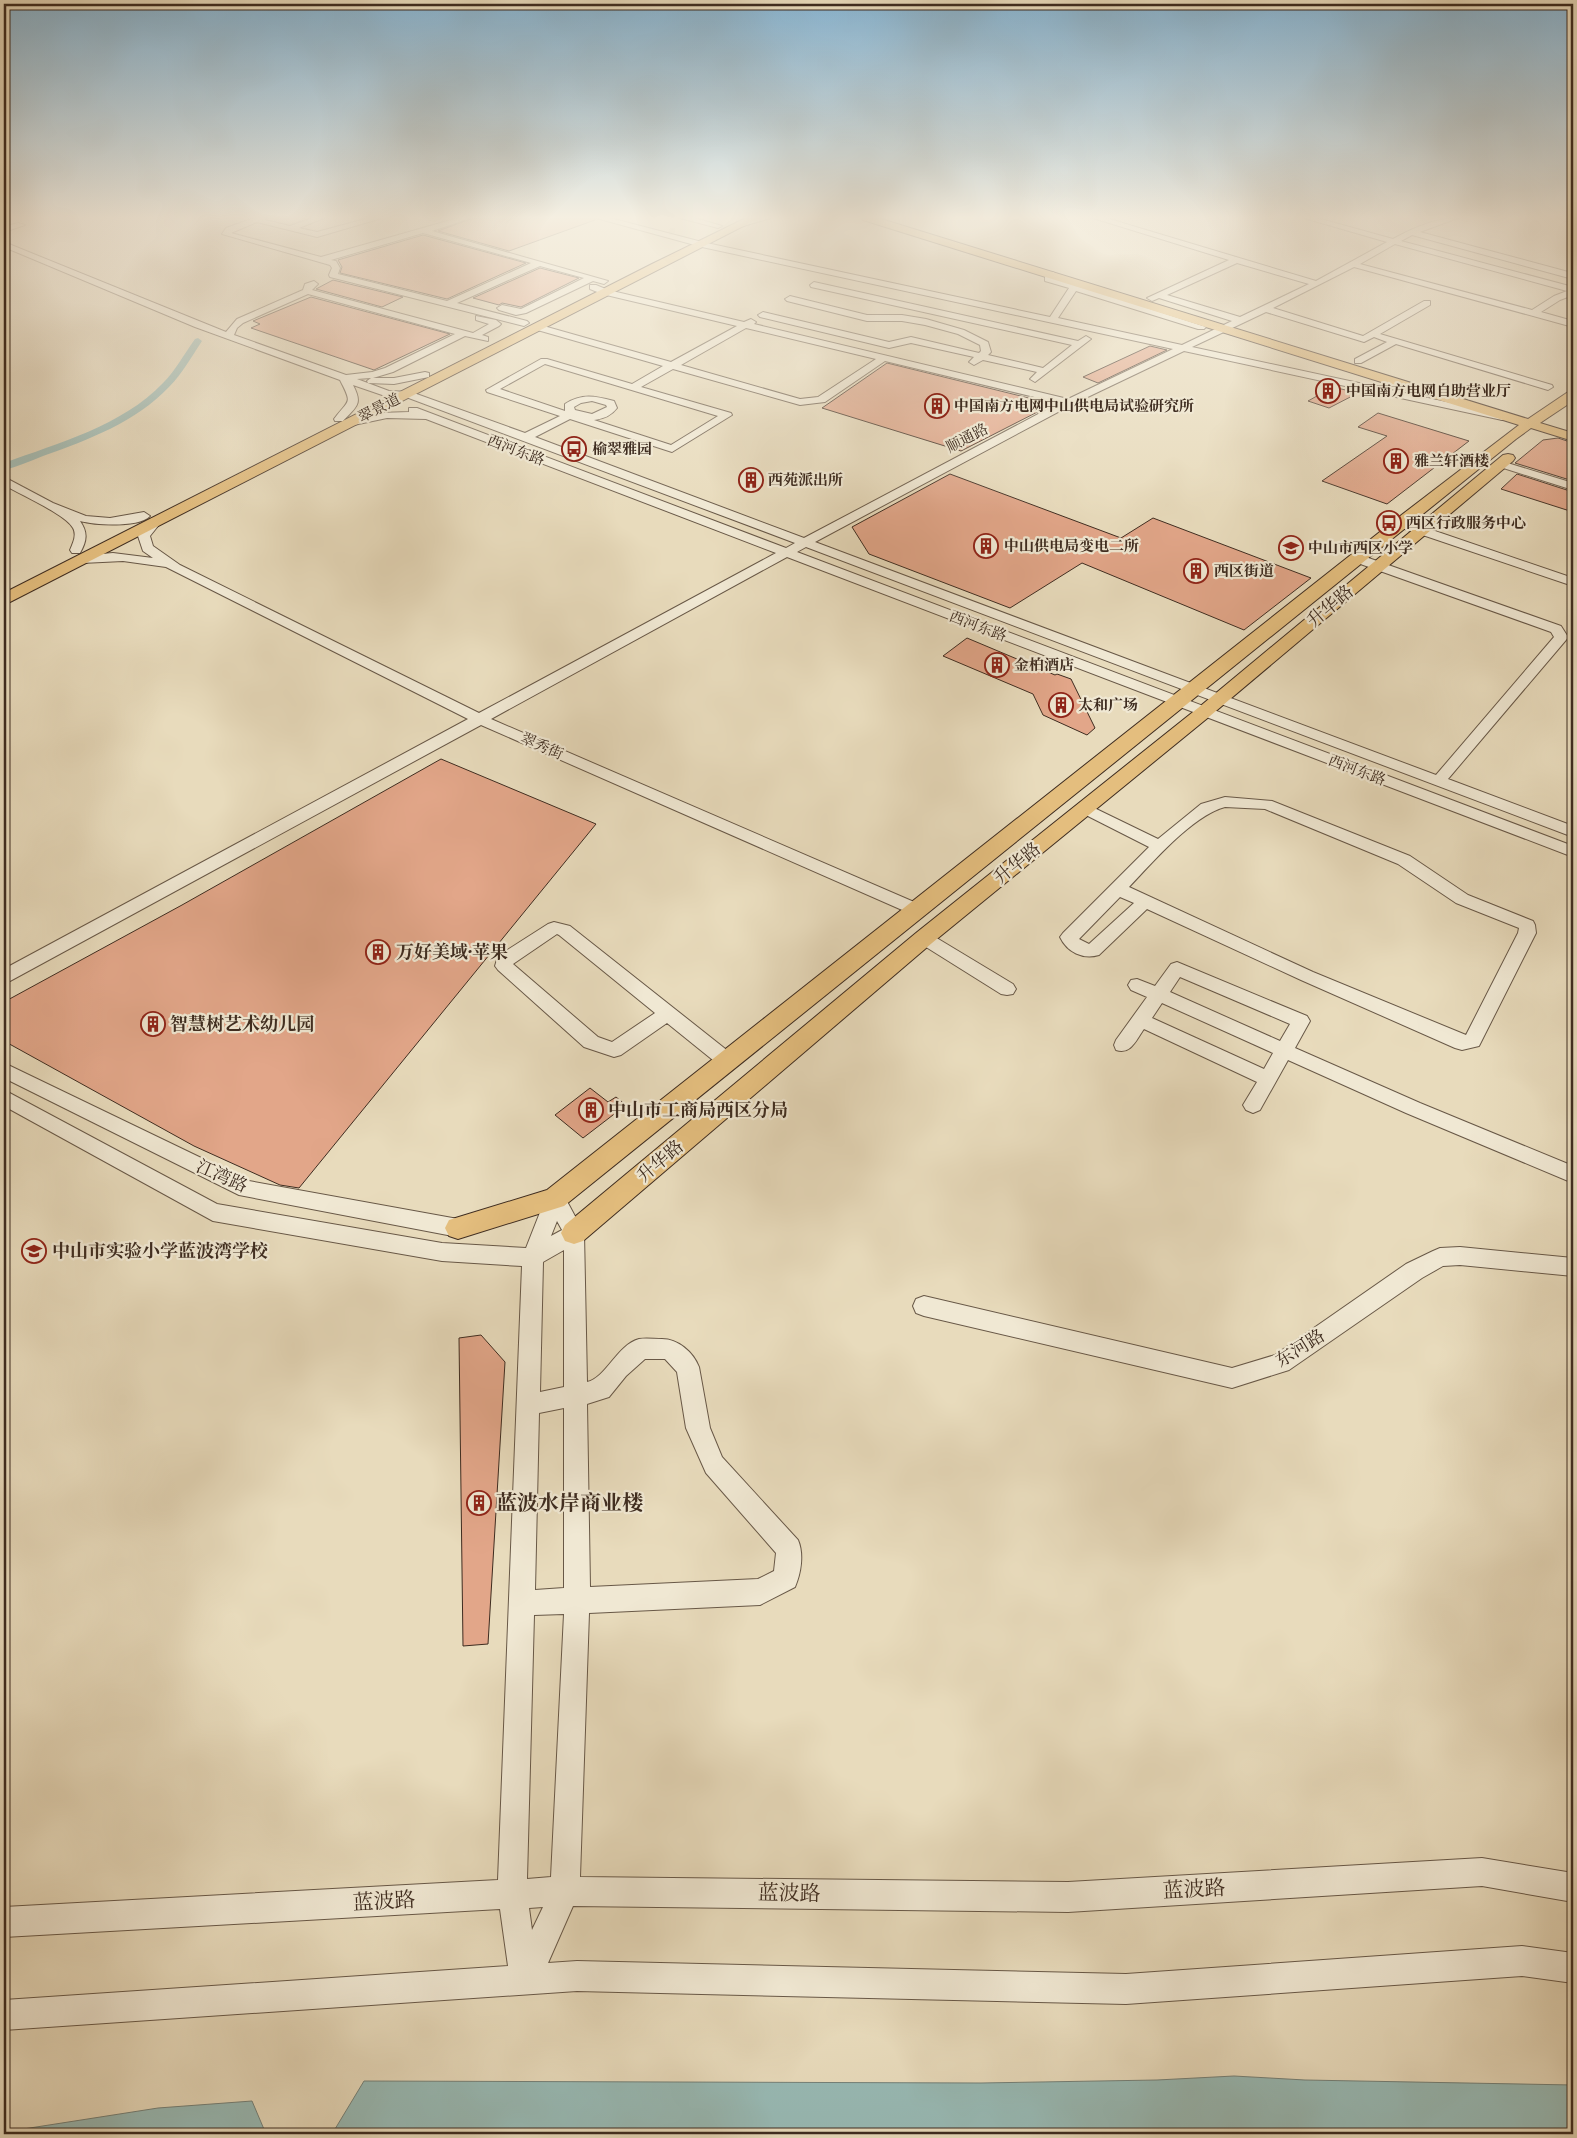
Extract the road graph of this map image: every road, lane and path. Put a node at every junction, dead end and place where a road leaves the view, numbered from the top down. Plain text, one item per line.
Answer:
1 (181, 318) edge
2 (247, 318) edge
3 (407, 318) edge
4 (477, 318) edge
5 (502, 318) edge
6 (543, 318) edge
7 (719, 318) edge
8 (758, 318) edge
9 (775, 318) edge
10 (867, 318) edge
11 (943, 318) edge
12 (965, 318) edge
13 (1037, 318) edge
14 (1054, 318) edge
15 (1179, 318) edge
16 (1183, 318) edge
17 (1216, 318) edge
18 (1247, 318) edge
19 (1295, 318) edge
20 (1401, 318) edge
21 (1553, 318) edge
22 (1052, 321) junction
23 (935, 324) junction
24 (1234, 324) junction
25 (1573, 324) edge
26 (531, 325) junction
27 (745, 325) junction
28 (1205, 325) junction
29 (1097, 331) junction
30 (464, 333) junction
31 (1372, 334) junction
32 (230, 335) junction
33 (474, 336) junction
34 (994, 337) dead end
35 (975, 338) junction
36 (491, 340) junction
37 (911, 340) junction
38 (1395, 341) junction
39 (1080, 344) junction
40 (1164, 345) junction
41 (1183, 349) junction
42 (981, 356) junction
43 (884, 358) junction
44 (1358, 361) junction
45 (675, 365) junction
46 (1344, 366) junction
47 (1045, 371) junction
48 (957, 376) junction
49 (430, 377) junction
50 (344, 378) junction
51 (1409, 381) junction
52 (633, 387) junction
53 (1548, 387) dead end
54 (1022, 391) junction
55 (407, 394) junction
56 (1573, 395) edge
57 (390, 398) junction
58 (1424, 401) junction
59 (1070, 402) junction
60 (445, 408) junction
61 (572, 415) junction
62 (431, 417) junction
63 (344, 421) junction
64 (1550, 423) edge
65 (526, 437) junction
66 (1573, 437) edge
67 (1501, 464) junction
68 (4, 480) edge
69 (1573, 487) edge
70 (64, 512) junction
71 (150, 518) junction
72 (1400, 523) junction
73 (1422, 530) junction
74 (806, 542) junction
75 (785, 553) junction
76 (79, 554) junction
77 (1356, 558) junction
78 (1379, 566) junction
79 (176, 568) junction
80 (1573, 582) edge
81 (4, 586) edge
82 (4, 599) edge
83 (1183, 695) junction
84 (1212, 706) junction
85 (480, 719) junction
86 (1438, 782) junction
87 (1083, 808) junction
88 (1573, 832) edge
89 (1159, 846) junction
90 (1573, 852) edge
91 (1118, 889) junction
92 (1144, 903) junction
93 (915, 909) junction
94 (924, 938) junction
95 (4, 977) edge
96 (1137, 985) dead end
97 (1007, 989) dead end
98 (1158, 994) junction
99 (668, 1013) junction
100 (1140, 1020) junction
101 (1123, 1045) dead end
102 (1284, 1051) junction
103 (726, 1060) junction
104 (4, 1070) edge
105 (1268, 1079) junction
106 (4, 1097) edge
107 (1253, 1105) dead end
108 (1573, 1175) edge
109 (555, 1198) junction
110 (458, 1228) joint
111 (574, 1233) junction
112 (533, 1257) junction
113 (1573, 1267) edge
114 (924, 1306) dead end
115 (576, 1394) junction
116 (528, 1405) junction
117 (577, 1600) junction
118 (521, 1603) junction
119 (1573, 1888) edge
120 (565, 1891) junction
121 (512, 1894) junction
122 (4, 1922) edge
123 (1573, 1968) edge
124 (525, 1980) junction
125 (4, 2015) edge

1 - 32 street, 西河东路
2 - 32 street
3 - 30 street
4 - 33 street
5 - 26 street
6 - 26 main road, 翠景道
7 - 27 street
8 - 27 street
9 - 37 street
10 - 23 street
11 - 23 street
12 - 39 street
13 - 22 street
14 - 22 street
15 - 28 street
16 - 28 main road
17 - 24 main road
18 - 24 street, 顺通路
19 - 31 street
20 - 31 street
21 - 25 street
22 - 29 street
23 - 35 street
23 - 37 street
24 - 28 main road
24 - 41 street, 顺通路
24 - 44 main road
24 - 46 main road
26 - 36 main road, 翠景道
26 - 45 street
26 - 49 main road, 翠景道
27 - 43 street
27 - 45 street
28 - 40 street
29 - 39 street
29 - 40 street
30 - 33 street
30 - 50 street
31 - 38 street
32 - 50 street, 西河东路
33 - 36 street
34 - 35 street
35 - 42 street
36 - 49 main road, 翠景道
37 - 42 street
38 - 44 street
38 - 53 street
39 - 47 street
40 - 41 street
41 - 58 street
41 - 59 street, 顺通路
42 - 47 street
42 - 48 street
43 - 45 street
43 - 48 street
44 - 51 main road
45 - 52 street
46 - 51 main road
46 - 58 street
47 - 54 street
48 - 54 street
49 - 50 street
49 - 55 main road, 翠景道
49 - 57 main road, 翠景道
49 - 60 street
50 - 57 street, 西河东路
50 - 63 street
51 - 64 main road
52 - 61 street
52 - 61 street
54 - 59 street
55 - 57 main road, 翠景道
55 - 60 street, 西河东路
56 - 64 main road, 升华路
57 - 62 street, 西河东路
57 - 63 main road, 翠景道
58 - 64 street
59 - 74 street, 顺通路
60 - 65 street, 西河东路
61 - 65 street
62 - 63 street
62 - 75 street, 西河东路
63 - 71 main road, 翠景道
64 - 66 main road
64 - 67 main road, 升华路
64 - 72 main road, 升华路
65 - 74 street, 西河东路
67 - 69 street
67 - 73 main road, 升华路
68 - 70 street
70 - 71 street
70 - 76 street
71 - 76 main road, 翠景道
71 - 79 street
72 - 73 street
72 - 77 main road, 升华路
73 - 78 main road, 升华路
73 - 80 street
74 - 75 street, 顺通路
74 - 83 street, 西河东路
75 - 83 street, 西河东路
75 - 85 street, 顺通路
76 - 79 street, 翠秀街
76 - 81 main road, 翠景道
76 - 82 main road, 翠景道
77 - 78 street
77 - 83 main road, 升华路
78 - 84 main road, 升华路
78 - 86 street
79 - 85 street, 翠秀街
83 - 84 street, 西河东路
83 - 93 main road, 升华路
84 - 86 street, 西河东路
84 - 87 main road, 升华路
84 - 90 street, 西河东路
85 - 93 street, 翠秀街
85 - 95 street, 顺通路
86 - 88 street, 西河东路
87 - 89 street
87 - 94 main road, 升华路
89 - 91 street
89 - 92 street
91 - 92 street
91 - 92 street
93 - 103 main road, 升华路
94 - 97 street
94 - 111 main road, 升华路
96 - 98 street
98 - 100 street
98 - 102 street
98 - 102 street
99 - 99 street
99 - 103 street
100 - 101 street
100 - 105 street
102 - 105 street
102 - 108 street
103 - 109 main road, 升华路
104 - 110 street, 江湾路
105 - 107 street
106 - 112 street, 江湾路
109 - 110 main road, 升华路
109 - 111 street
109 - 112 street
111 - 112 street, 升华路
111 - 115 street
112 - 116 street
113 - 114 street, 东河路
115 - 116 street
115 - 117 street
115 - 117 street
116 - 118 street
117 - 118 street
117 - 120 street
118 - 121 street
119 - 120 street, 蓝波路
120 - 121 street, 蓝波路
120 - 124 street
121 - 122 street, 蓝波路
121 - 124 street
123 - 124 street
124 - 125 street

